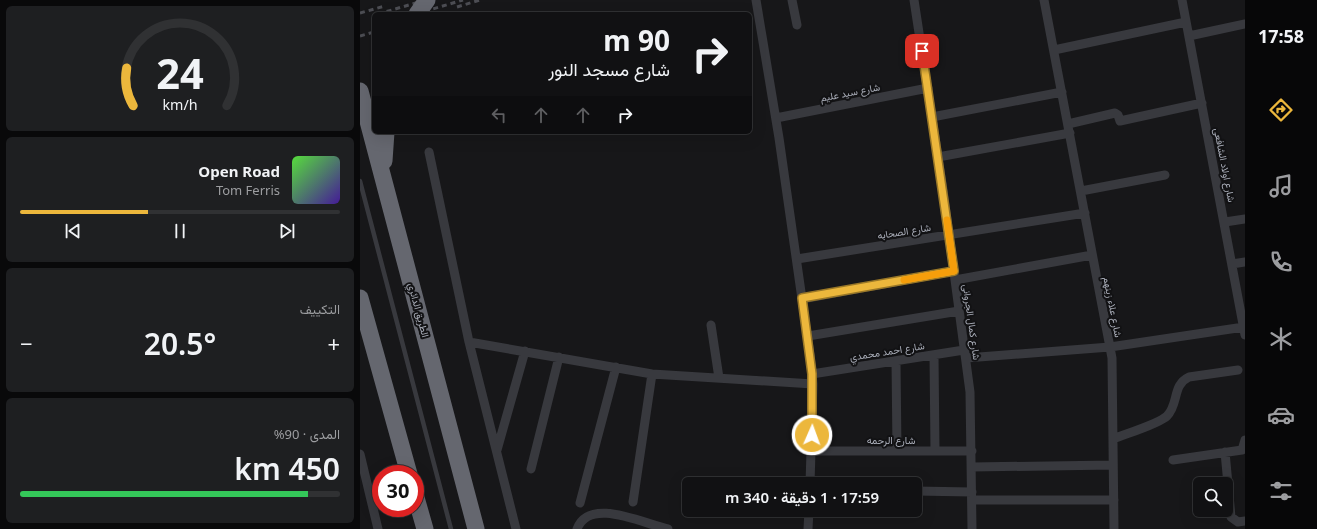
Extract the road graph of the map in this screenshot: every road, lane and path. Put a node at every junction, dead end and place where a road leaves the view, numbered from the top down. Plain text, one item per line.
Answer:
1 (427, 0) edge
2 (756, 0) edge
3 (792, 0) edge
4 (914, 0) edge
5 (1044, 0) edge
6 (1182, 0) edge
7 (418, 12) edge
8 (1186, 22) junction
9 (1245, 24) edge
10 (797, 25) dead end
11 (1189, 36) junction
12 (1054, 50) junction
13 (928, 88) junction
14 (360, 91) edge
15 (1062, 92) junction
16 (1202, 103) junction
17 (932, 116) junction
18 (776, 118) junction
19 (1068, 124) junction
20 (386, 134) edge
21 (1070, 134) junction
22 (429, 152) dead end
23 (938, 157) junction
24 (1166, 175) dead end
25 (384, 177) junction
26 (360, 180) edge
27 (1081, 191) junction
28 (1085, 213) junction
29 (1245, 219) edge
30 (1224, 222) junction
31 (949, 235) junction
32 (1092, 255) junction
33 (797, 259) junction
34 (1245, 262) edge
35 (1232, 264) junction
36 (954, 276) junction
37 (360, 298) edge
38 (802, 298) junction
39 (959, 311) junction
40 (711, 325) dead end
41 (1244, 331) edge
42 (808, 336) junction
43 (469, 342) junction
44 (1110, 347) junction
45 (525, 351) junction
46 (965, 354) junction
47 (934, 355) junction
48 (559, 357) junction
49 (896, 361) junction
50 (616, 367) junction
51 (1238, 370) dead end
52 (652, 374) junction
53 (719, 378) junction
54 (813, 379) junction
55 (1113, 439) junction
56 (1245, 440) edge
57 (496, 451) junction
58 (811, 451) junction
59 (897, 451) junction
60 (934, 451) junction
61 (972, 451) junction
62 (1225, 452) junction
63 (360, 457) edge
64 (1174, 460) dead end
65 (406, 465) edge
66 (1113, 465) junction
67 (972, 467) junction
68 (531, 469) dead end
69 (810, 477) edge
70 (922, 492) edge
71 (972, 496) junction
72 (1114, 500) junction
73 (632, 502) dead end
74 (580, 503) dead end
75 (422, 517) edge
76 (809, 517) edge
77 (1245, 521) edge
78 (478, 525) edge
79 (378, 529) edge
80 (425, 529) edge
81 (452, 529) edge
82 (516, 529) edge
83 (577, 529) edge
84 (668, 529) edge
85 (808, 529) edge
86 (972, 529) edge
87 (1114, 529) edge

1 - 7 highway, bridge
2 - 18 street
3 - 10 street
4 - 13 street, شارع كمال الجروانى
5 - 12 street, شارع علاء زينهم
6 - 8 street, شارع اولاد الشافعى
8 - 11 street, شارع اولاد الشافعى
8 - 12 street
9 - 11 street
11 - 16 street, شارع اولاد الشافعى
12 - 15 street, شارع علاء زينهم
13 - 17 street, شارع كمال الجروانى
13 - 18 street, شارع سيد عليم
14 - 25 highway, الطريق الدائري
15 - 17 street
15 - 19 street, شارع علاء زينهم
16 - 19 street
16 - 30 street, شارع اولاد الشافعى
17 - 23 street, شارع كمال الجروانى
18 - 33 street
19 - 21 street, شارع علاء زينهم
20 - 25 highway
21 - 23 street
21 - 27 street, شارع علاء زينهم
22 - 43 street
23 - 31 street, شارع كمال الجروانى
24 - 27 street
25 - 78 highway, الطريق الدائري
26 - 81 lane
27 - 28 street, شارع علاء زينهم
28 - 31 street, شارع الصحابه
28 - 32 street, شارع علاء زينهم
29 - 30 street
30 - 35 street, شارع اولاد الشافعى
31 - 33 street, شارع الصحابه
31 - 36 street, شارع كمال الجروانى
32 - 36 street
32 - 44 street, شارع علاء زينهم
33 - 38 street
34 - 35 street
35 - 41 street, شارع اولاد الشافعى
36 - 38 street
36 - 39 street, شارع كمال الجروانى
37 - 65 highway
38 - 42 street
39 - 42 street
39 - 46 street, شارع كمال الجروانى
40 - 53 street
41 - 44 street, شارع احمد محمدي
42 - 54 street
43 - 45 street, شارع احمد محمدي
43 - 57 street
44 - 46 street, شارع احمد محمدي
44 - 55 street, شارع علاء زينهم
45 - 48 street, شارع احمد محمدي
45 - 57 street
46 - 47 street, شارع احمد محمدي
46 - 61 street, شارع كمال الجروانى
47 - 49 street, شارع احمد محمدي
47 - 60 street
48 - 50 street, شارع احمد محمدي
48 - 68 street
49 - 54 street, شارع احمد محمدي
49 - 59 street
50 - 52 street, شارع احمد محمدي
50 - 74 street
51 - 55 street
52 - 53 street, شارع احمد محمدي
52 - 73 street
53 - 54 street, شارع احمد محمدي
54 - 58 street
55 - 66 street, شارع علاء زينهم
56 - 62 street
57 - 82 street
58 - 59 street, شارع الرحمه
58 - 69 street
59 - 60 street, شارع الرحمه
60 - 61 street, شارع الرحمه
61 - 67 street, شارع كمال الجروانى
62 - 64 street
62 - 77 street
63 - 79 street
66 - 67 street
66 - 72 street, شارع علاء زينهم
67 - 71 street, شارع كمال الجروانى
70 - 71 street
71 - 72 street
71 - 86 street, شارع كمال الجروانى
72 - 87 street, شارع علاء زينهم
75 - 80 highway
76 - 85 street
83 - 84 street

